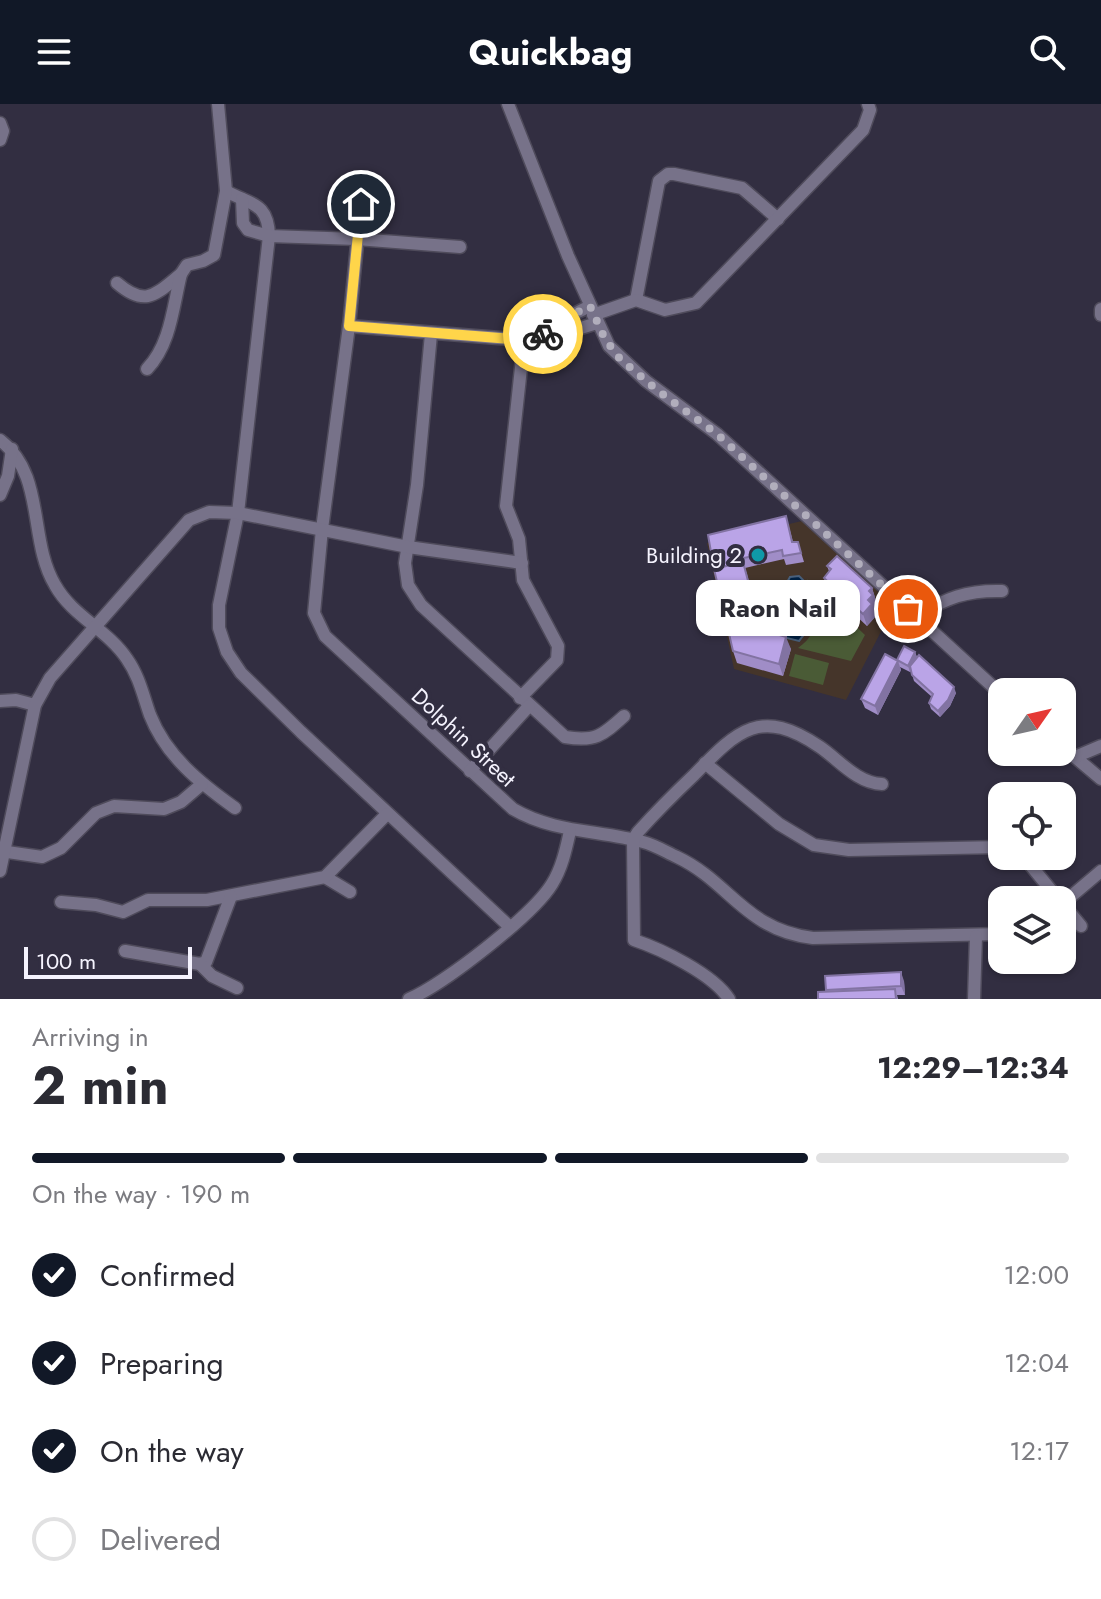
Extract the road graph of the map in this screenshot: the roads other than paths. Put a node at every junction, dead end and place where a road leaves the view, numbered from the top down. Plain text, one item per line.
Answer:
1 (218, 104) edge
2 (508, 104) edge
3 (868, 104) edge
4 (0, 123) edge
5 (0, 140) edge
6 (226, 191) junction
7 (242, 199) junction
8 (361, 204) dead end
9 (778, 219) junction
10 (269, 236) junction
11 (357, 239) junction
12 (460, 247) dead end
13 (181, 274) junction
14 (117, 283) dead end
15 (636, 300) junction
16 (1101, 309) edge
17 (593, 314) junction
18 (1101, 315) edge
19 (349, 326) junction
20 (551, 332) junction
21 (431, 334) junction
22 (524, 340) junction
23 (147, 369) dead end
24 (0, 440) edge
25 (12, 449) junction
26 (0, 495) edge
27 (238, 513) junction
28 (322, 529) junction
29 (408, 547) junction
30 (522, 563) junction
31 (1002, 591) dead end
32 (916, 616) junction
33 (94, 626) junction
34 (988, 682) edge
35 (0, 701) edge
36 (525, 702) junction
37 (35, 705) junction
38 (624, 716) dead end
39 (1101, 746) edge
40 (1076, 757) edge
41 (1076, 758) edge
42 (705, 763) junction
43 (470, 771) junction
44 (1101, 779) edge
45 (202, 784) junction
46 (882, 784) dead end
47 (235, 808) dead end
48 (387, 814) junction
49 (570, 831) junction
50 (633, 840) junction
51 (988, 847) edge
52 (2, 851) edge
53 (1034, 870) edge
54 (0, 871) edge
55 (1101, 871) edge
56 (325, 877) junction
57 (1047, 886) edge
58 (1076, 891) edge
59 (350, 892) dead end
60 (231, 896) junction
61 (61, 902) dead end
62 (1076, 920) edge
63 (1081, 926) dead end
64 (510, 927) junction
65 (988, 935) edge
66 (976, 936) junction
67 (125, 951) dead end
68 (200, 964) junction
69 (237, 988) dead end
70 (434, 994) edge
71 (409, 999) edge
72 (729, 999) edge
73 (974, 999) edge

1 - 6 street
2 - 17 street
3 - 9 street
4 - 5 street
6 - 7 street
6 - 13 street
7 - 10 street
7 - 10 street
8 - 11 street, Dolphin Street
9 - 15 street
9 - 15 street
10 - 11 street
10 - 27 street
11 - 12 street
11 - 19 street, Dolphin Street
13 - 14 street
13 - 23 street
15 - 17 street
16 - 18 street
17 - 20 street
17 - 20 street
17 - 32 street
19 - 21 street
19 - 28 street, Dolphin Street
20 - 22 street
21 - 22 street
21 - 29 street
22 - 30 street
24 - 25 street
25 - 26 street
25 - 33 street
27 - 28 street
27 - 33 street
27 - 48 street
28 - 29 street
28 - 43 street, Dolphin Street
29 - 30 street
29 - 36 street
30 - 36 street
31 - 32 street
32 - 34 street
33 - 37 street
33 - 45 street
35 - 37 street
36 - 38 street
36 - 43 street
37 - 52 street
39 - 40 street
41 - 44 street
42 - 46 street
42 - 50 street
42 - 51 street
43 - 49 street, Dolphin Street
45 - 47 street
45 - 52 street
48 - 56 street
48 - 64 street
49 - 50 street, Dolphin Street
49 - 64 street
50 - 66 street, Dolphin Street
50 - 72 street
52 - 54 street
53 - 57 street
55 - 58 street
56 - 59 street
56 - 60 street
60 - 61 street
60 - 68 street
62 - 63 street
64 - 70 street
65 - 66 street, Dolphin Street
66 - 73 street
67 - 68 street
68 - 69 street
70 - 71 street

